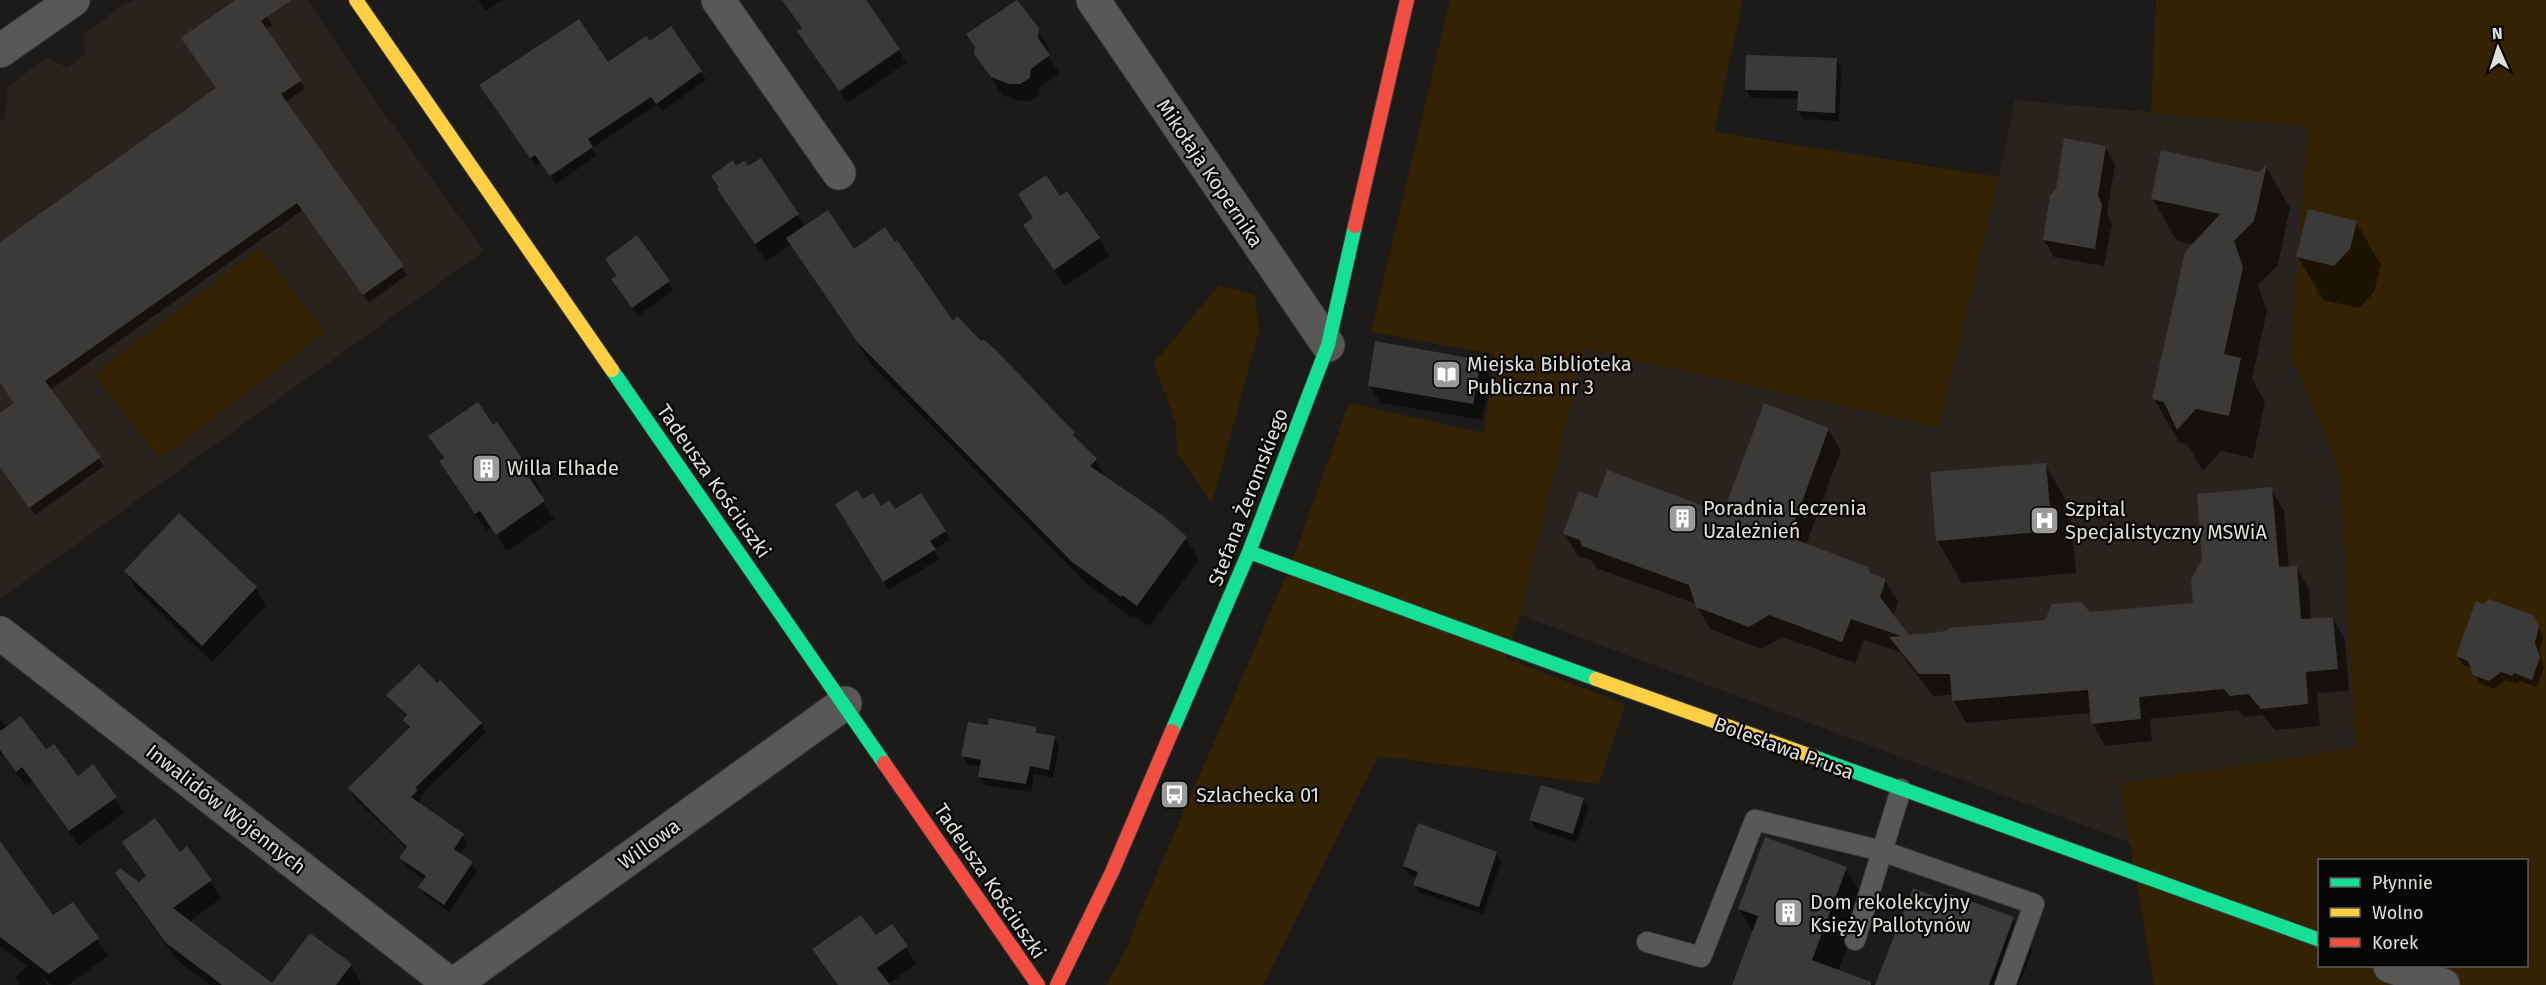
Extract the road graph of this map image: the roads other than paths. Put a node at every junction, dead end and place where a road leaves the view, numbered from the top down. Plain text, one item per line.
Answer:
1 (73, 0) edge
2 (356, 0) edge
3 (717, 0) edge
4 (1093, 0) edge
5 (1407, 0) edge
6 (4, 40) edge
7 (839, 173) dead end
8 (1328, 345) junction
9 (1249, 552) junction
10 (0, 633) edge
11 (844, 703) junction
12 (1901, 789) junction
13 (1882, 851) junction
14 (1855, 940) dead end
15 (2318, 940) edge
16 (1647, 942) dead end
17 (2393, 967) edge
18 (452, 985) edge
19 (1038, 985) edge
20 (1058, 985) edge
21 (2005, 985) edge
22 (2443, 985) edge

1 - 6 street
2 - 11 street, Tadeusza Kościuszki
3 - 7 street
4 - 8 street, Mikołaja Kopernika
5 - 8 street, Stefana Żeromskiego
8 - 9 street, Stefana Żeromskiego
9 - 12 street, Bolesława Prusa
9 - 20 street, Stefana Żeromskiego
10 - 18 street, Inwalidów Wojennych
11 - 18 street, Willowa
11 - 19 street, Tadeusza Kościuszki
12 - 13 lane
12 - 15 street, Bolesława Prusa
13 - 14 lane
13 - 16 lane
13 - 21 lane
17 - 22 street

